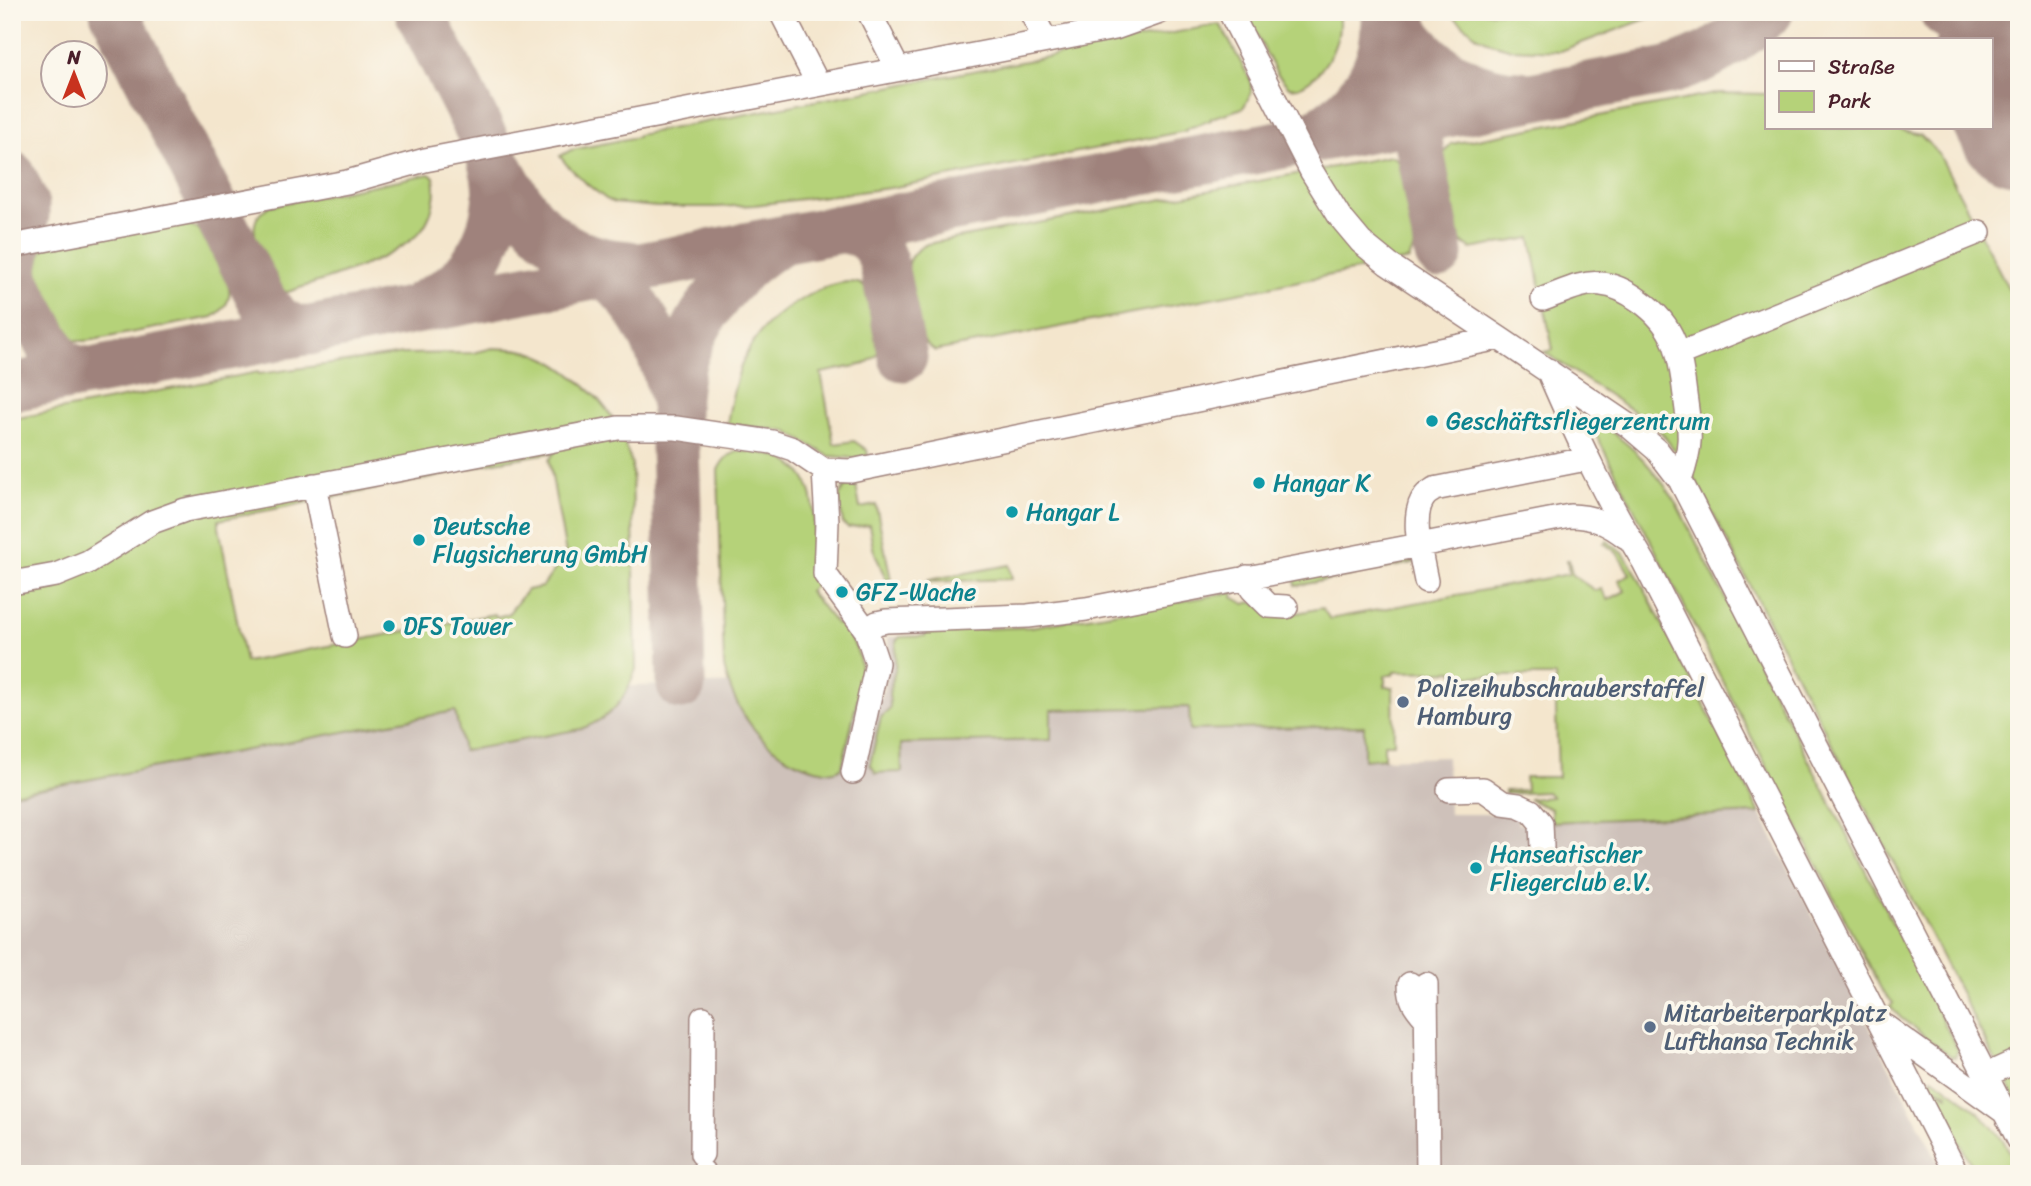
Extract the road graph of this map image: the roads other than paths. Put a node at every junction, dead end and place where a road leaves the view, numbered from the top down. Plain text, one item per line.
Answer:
1 (781, 12) edge
2 (869, 12) edge
3 (1031, 12) edge
4 (1160, 12) edge
5 (1230, 12) edge
6 (1046, 41) junction
7 (898, 69) junction
8 (818, 84) junction
9 (1979, 232) dead end
10 (12, 246) edge
11 (1543, 299) dead end
12 (1499, 338) junction
13 (1679, 354) junction
14 (1548, 370) junction
15 (1586, 458) junction
16 (824, 470) junction
17 (1680, 480) junction
18 (314, 485) junction
19 (1631, 541) junction
20 (1419, 544) junction
21 (1247, 578) junction
22 (1426, 581) dead end
23 (12, 583) edge
24 (1286, 607) dead end
25 (866, 630) junction
26 (345, 636) dead end
27 (853, 772) dead end
28 (1449, 790) dead end
29 (1542, 848) dead end
30 (1418, 984) dead end
31 (703, 1018) dead end
32 (1880, 1023) junction
33 (2019, 1060) edge
34 (1986, 1076) junction
35 (2005, 1113) junction
36 (2019, 1140) edge
37 (702, 1167) edge
38 (1429, 1174) edge
39 (1957, 1174) edge

1 - 8 lane
2 - 7 lane
3 - 6 lane
4 - 6 lane
5 - 12 lane
6 - 7 lane
7 - 8 lane
8 - 10 lane
9 - 13 lane
11 - 13 lane
12 - 14 lane
12 - 16 lane
13 - 17 lane
14 - 15 lane
14 - 17 lane
15 - 19 lane
15 - 20 lane
16 - 18 lane
16 - 25 lane
17 - 34 lane
18 - 23 lane
18 - 26 lane
19 - 20 lane
19 - 32 lane
20 - 21 lane
20 - 22 lane
21 - 24 lane
21 - 25 lane
25 - 27 lane
28 - 29 lane
30 - 38 lane
31 - 37 lane
32 - 35 lane
32 - 39 lane
33 - 34 lane
34 - 35 lane
35 - 36 lane

